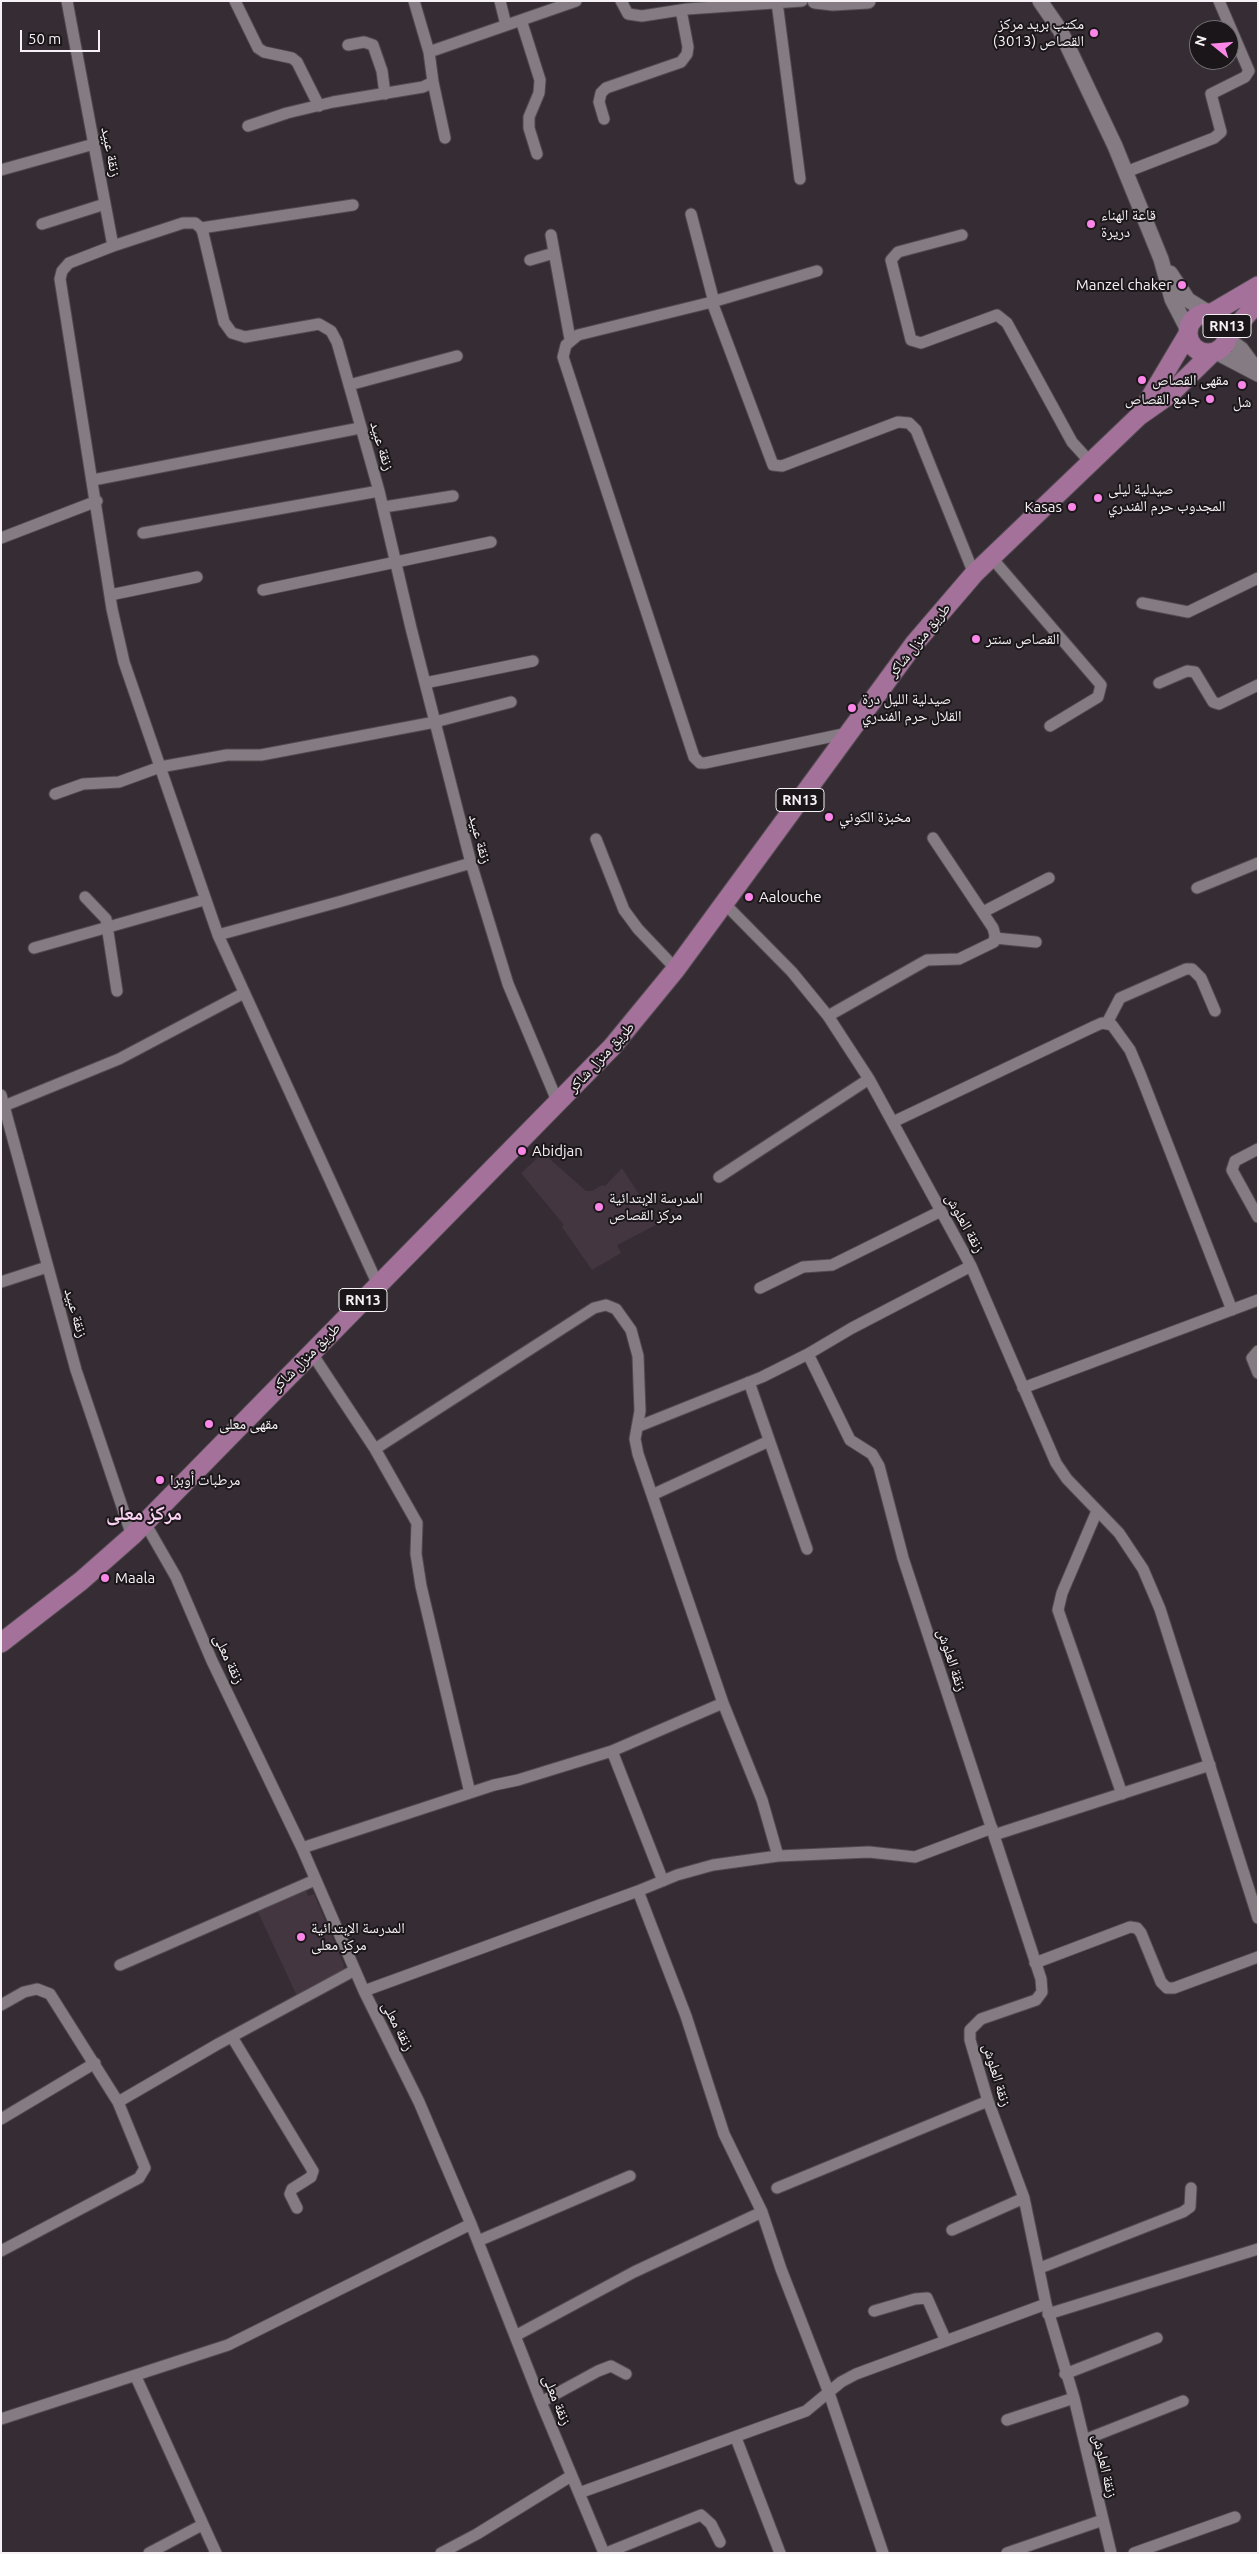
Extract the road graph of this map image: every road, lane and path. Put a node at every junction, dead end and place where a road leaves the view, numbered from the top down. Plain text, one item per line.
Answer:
1 (67, 1) edge
2 (235, 1) edge
3 (414, 1) edge
4 (500, 1) edge
5 (576, 1) edge
6 (620, 1) edge
7 (802, 1) edge
8 (815, 1) edge
9 (868, 1) edge
10 (1040, 1) edge
11 (1219, 1) edge
12 (777, 2) edge
13 (1050, 8) edge
14 (682, 10) junction
15 (521, 20) junction
16 (506, 25) junction
17 (348, 45) dead end
18 (429, 52) junction
19 (434, 82) junction
20 (385, 94) junction
21 (319, 106) junction
22 (604, 119) dead end
23 (248, 126) dead end
24 (445, 138) dead end
25 (94, 144) junction
26 (537, 154) dead end
27 (1, 170) edge
28 (1126, 172) junction
29 (800, 179) dead end
30 (105, 204) junction
31 (353, 205) dead end
32 (691, 214) dead end
33 (42, 224) dead end
34 (202, 228) junction
35 (550, 234) dead end
36 (962, 235) dead end
37 (113, 246) junction
38 (554, 253) junction
39 (1161, 259) junction
40 (530, 260) dead end
41 (817, 271) dead end
42 (1258, 286) edge
43 (713, 302) junction
44 (1258, 302) edge
45 (1210, 313) junction
46 (1188, 332) junction
47 (570, 339) junction
48 (1221, 345) junction
49 (457, 356) dead end
50 (1258, 373) edge
51 (348, 385) junction
52 (1139, 416) junction
53 (360, 428) junction
54 (1091, 463) junction
55 (93, 480) junction
56 (379, 491) junction
57 (453, 496) dead end
58 (97, 501) junction
59 (384, 508) junction
60 (143, 533) dead end
61 (1, 538) edge
62 (491, 542) dead end
63 (991, 557) junction
64 (397, 563) junction
65 (974, 574) junction
66 (197, 577) dead end
67 (1258, 578) edge
68 (263, 590) dead end
69 (110, 595) junction
70 (1142, 603) dead end
71 (532, 661) dead end
72 (425, 683) junction
73 (1159, 684) dead end
74 (1258, 685) edge
75 (511, 702) dead end
76 (435, 722) junction
77 (1050, 726) dead end
78 (848, 733) junction
79 (160, 766) junction
80 (55, 794) dead end
81 (933, 838) dead end
82 (596, 839) dead end
83 (470, 863) junction
84 (1258, 863) edge
85 (1048, 878) dead end
86 (1197, 888) dead end
87 (85, 897) dead end
88 (204, 900) junction
89 (724, 903) junction
90 (983, 912) junction
91 (109, 927) junction
92 (218, 935) junction
93 (995, 938) junction
94 (1036, 942) dead end
95 (34, 948) dead end
96 (676, 969) junction
97 (117, 991) dead end
98 (244, 993) junction
99 (1215, 1011) dead end
100 (828, 1016) junction
101 (1107, 1023) junction
102 (869, 1079) junction
103 (3, 1101) edge
104 (558, 1103) junction
105 (893, 1122) junction
106 (13, 1140) junction
107 (1, 1144) edge
108 (1258, 1149) edge
109 (718, 1176) dead end
110 (941, 1211) junction
111 (1258, 1217) edge
112 (971, 1266) junction
113 (47, 1267) junction
114 (1, 1282) edge
115 (378, 1285) junction
116 (760, 1288) dead end
117 (1258, 1300) edge
118 (1232, 1310) junction
119 (1258, 1351) edge
120 (311, 1352) junction
121 (808, 1354) junction
122 (1258, 1373) edge
123 (749, 1382) junction
124 (1023, 1388) junction
125 (637, 1427) junction
126 (769, 1440) junction
127 (375, 1449) junction
128 (652, 1494) junction
129 (1097, 1511) junction
130 (138, 1529) junction
131 (807, 1549) dead end
132 (1, 1643) edge
133 (723, 1703) junction
134 (612, 1751) junction
135 (1210, 1765) junction
136 (470, 1793) junction
137 (1122, 1794) junction
138 (993, 1832) junction
139 (302, 1848) junction
140 (778, 1856) junction
141 (315, 1880) junction
142 (663, 1881) junction
143 (638, 1891) junction
144 (1258, 1918) edge
145 (1258, 1956) edge
146 (1035, 1963) junction
147 (120, 1964) dead end
148 (355, 1970) junction
149 (364, 1991) junction
150 (1, 2005) edge
151 (232, 2037) junction
152 (95, 2063) junction
153 (988, 2101) junction
154 (118, 2102) junction
155 (1, 2119) edge
156 (630, 2176) dead end
157 (777, 2188) dead end
158 (1191, 2188) dead end
159 (1024, 2198) junction
160 (297, 2208) dead end
161 (762, 2212) junction
162 (472, 2224) junction
163 (952, 2230) dead end
164 (478, 2241) junction
165 (1258, 2248) edge
166 (1, 2251) edge
167 (1040, 2268) junction
168 (1047, 2309) junction
169 (874, 2311) dead end
170 (515, 2336) junction
171 (1158, 2338) dead end
172 (946, 2341) junction
173 (626, 2374) dead end
174 (1065, 2374) junction
175 (136, 2376) junction
176 (829, 2393) junction
177 (1074, 2398) junction
178 (1183, 2401) dead end
179 (540, 2402) junction
180 (1, 2418) edge
181 (1007, 2420) dead end
182 (736, 2438) junction
183 (1084, 2440) junction
184 (571, 2476) junction
185 (578, 2494) junction
186 (1235, 2517) dead end
187 (1102, 2520) junction
188 (202, 2525) junction
189 (720, 2542) dead end
190 (149, 2553) edge
191 (216, 2553) edge
192 (441, 2553) edge
193 (605, 2553) edge
194 (780, 2553) edge
195 (883, 2553) edge
196 (1007, 2553) edge
197 (1112, 2553) edge
198 (1134, 2553) edge

1 - 25 street, زنقة عبيد
2 - 21 street
3 - 18 street
4 - 16 street
5 - 15 street
6 - 14 street
7 - 12 street
8 - 9 street
10 - 13 street
11 - 28 street
12 - 14 street
12 - 29 street
13 - 28 street
14 - 22 street
15 - 16 street
15 - 26 street
16 - 18 street
17 - 20 street
18 - 19 street
19 - 20 street
19 - 24 street
20 - 21 street
21 - 23 street
25 - 27 street
25 - 30 street, زنقة عبيد
28 - 39 street
30 - 33 street
30 - 37 street, زنقة عبيد
31 - 34 street
32 - 43 street
34 - 37 street
34 - 51 street, زنقة عبيد
35 - 38 street
36 - 54 street
37 - 55 street
38 - 40 street
38 - 47 street
39 - 45 street
39 - 46 street
41 - 43 street
42 - 45 main road, RN13
43 - 47 street
43 - 65 street
44 - 48 main road, طريق منزل شاكر / RN13
45 - 46 main road, RN13
45 - 48 main road, RN13
46 - 48 main road, RN13
46 - 52 main road, طريق منزل شاكر / RN13
47 - 78 street
48 - 50 street
48 - 52 main road, طريق منزل شاكر / RN13
49 - 51 street
51 - 53 street, زنقة عبيد
52 - 54 main road, طريق منزل شاكر / RN13
53 - 55 street
53 - 56 street, زنقة عبيد
54 - 63 main road, طريق منزل شاكر / RN13
55 - 58 street
56 - 59 street, زنقة عبيد
56 - 60 street
57 - 59 street
58 - 61 street
58 - 69 street
59 - 64 street, زنقة عبيد
62 - 64 street
63 - 65 main road, طريق منزل شاكر / RN13
63 - 77 street
64 - 68 street
64 - 72 street, زنقة عبيد
65 - 78 main road, طريق منزل شاكر / RN13
66 - 69 street
67 - 70 street
69 - 79 street
71 - 72 street
72 - 76 street, زنقة عبيد
73 - 74 street
75 - 76 street
76 - 79 street
76 - 83 street, زنقة عبيد
78 - 89 main road, طريق منزل شاكر / RN13
79 - 80 street
79 - 88 street
81 - 90 street
82 - 96 street
83 - 92 street
83 - 104 street, زنقة عبيد
84 - 86 street
85 - 90 street
87 - 91 street
88 - 91 street
88 - 92 street
89 - 96 main road, طريق منزل شاكر / RN13
89 - 100 street, زنقة العلوش
90 - 93 street
91 - 95 street
91 - 97 street
92 - 98 street
93 - 94 street
93 - 100 street
96 - 104 main road, طريق منزل شاكر / RN13
98 - 103 street
98 - 115 street
99 - 101 street
100 - 102 street, زنقة العلوش
101 - 105 street
101 - 118 street
102 - 105 street, زنقة العلوش
102 - 109 street
103 - 106 street, زنقة عبيد
104 - 115 main road, طريق منزل شاكر / RN13
105 - 110 street, زنقة العلوش
106 - 107 street
106 - 113 street, زنقة عبيد
108 - 111 street
110 - 112 street, زنقة العلوش
110 - 116 street
112 - 121 street, زنقة العلوش
112 - 124 street
113 - 114 street
113 - 130 street, زنقة عبيد
115 - 120 main road, طريق منزل شاكر / RN13
117 - 118 street
118 - 124 street
119 - 122 street
120 - 127 street
120 - 130 main road, طريق منزل شاكر / RN13
121 - 123 street
121 - 138 street, زنقة العلوش
123 - 125 street
123 - 126 street
124 - 129 street
125 - 127 street
125 - 128 street
126 - 128 street
126 - 131 street
127 - 136 street
128 - 133 street
129 - 135 street
129 - 137 street
130 - 132 main road, طريق منزل شاكر / RN13
130 - 139 street, زنقة معلى
133 - 134 street
133 - 140 street
134 - 136 street
134 - 142 street
135 - 137 street
135 - 144 street
136 - 139 street
137 - 138 street
138 - 140 street
138 - 146 street, زنقة العلوش
139 - 141 street, زنقة معلى
140 - 142 street
141 - 147 street
141 - 148 street, زنقة معلى
142 - 143 street
143 - 149 street
143 - 161 street
145 - 146 street
146 - 153 street, زنقة العلوش
148 - 149 street, زنقة معلى
148 - 151 street
149 - 162 street, زنقة معلى
150 - 152 street
151 - 154 street
151 - 160 street
152 - 154 street
152 - 155 street
153 - 157 street
153 - 159 street, زنقة العلوش
154 - 166 street
156 - 164 street
158 - 167 street
159 - 163 street
159 - 167 street, زنقة العلوش
161 - 170 street
161 - 176 street
162 - 164 street, زنقة معلى
162 - 175 street
164 - 170 street, زنقة معلى
165 - 168 street
167 - 168 street, زنقة العلوش
168 - 172 street
168 - 174 street, زنقة العلوش
169 - 172 street
170 - 179 street, زنقة معلى
171 - 174 street
172 - 176 street
173 - 179 street
174 - 177 street, زنقة العلوش
175 - 180 street
175 - 188 street
176 - 182 street
176 - 195 street
177 - 181 street
177 - 183 street, زنقة العلوش
178 - 183 street
179 - 184 street, زنقة معلى
182 - 185 street
182 - 194 street
183 - 187 street, زنقة العلوش
184 - 185 street, زنقة معلى
184 - 192 street
185 - 193 street, زنقة معلى
186 - 198 street
187 - 196 street
187 - 197 street, زنقة العلوش
188 - 190 street
188 - 191 street
189 - 193 street

